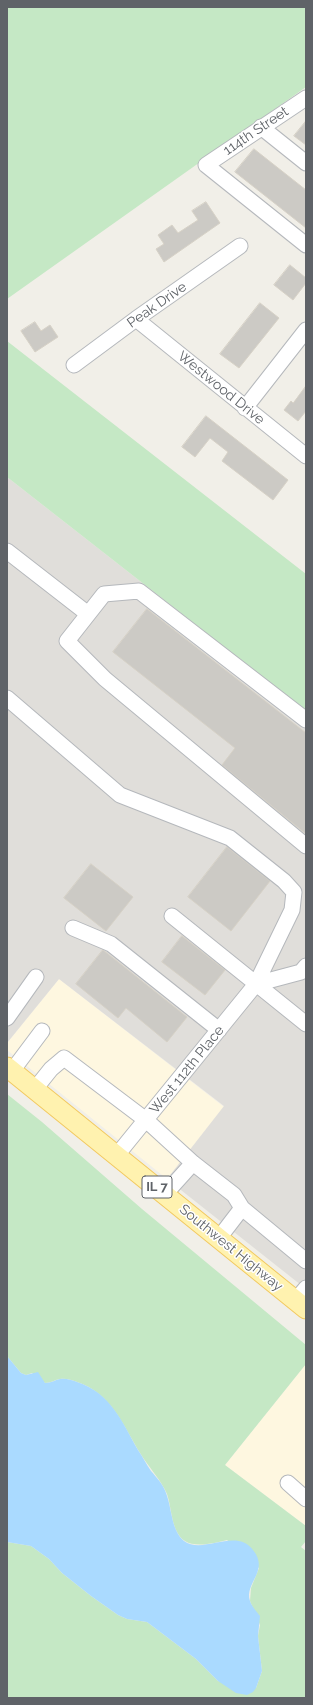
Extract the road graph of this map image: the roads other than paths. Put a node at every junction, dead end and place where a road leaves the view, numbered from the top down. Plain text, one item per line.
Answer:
1 (306, 98) edge
2 (261, 127) junction
3 (306, 163) edge
4 (306, 245) edge
5 (240, 246) dead end
6 (136, 319) junction
7 (306, 330) edge
8 (74, 365) dead end
9 (245, 408) junction
10 (306, 456) edge
11 (7, 551) edge
12 (88, 614) junction
13 (7, 698) edge
14 (306, 720) edge
15 (306, 846) edge
16 (172, 916) dead end
17 (73, 928) dead end
18 (306, 966) edge
19 (36, 977) dead end
20 (256, 984) junction
21 (7, 1018) edge
22 (306, 1024) edge
23 (218, 1030) junction
24 (42, 1031) dead end
25 (10, 1069) edge
26 (35, 1089) junction
27 (146, 1120) junction
28 (117, 1155) junction
29 (193, 1163) junction
30 (165, 1194) junction
31 (242, 1208) junction
32 (218, 1238) junction
33 (306, 1261) edge
34 (303, 1299) edge
35 (288, 1483) dead end
36 (306, 1499) edge

1 - 2 street, 114th Street
2 - 3 street
2 - 4 street, 114th Street
5 - 6 street, Peak Drive
6 - 8 street, Peak Drive
6 - 9 street, Westwood Drive
7 - 9 street
9 - 10 street, Westwood Drive
11 - 12 street
12 - 14 street
12 - 15 street
13 - 20 street, West 112th Place
16 - 20 street
17 - 23 street
18 - 20 street
19 - 21 street
20 - 22 street
20 - 23 street, West 112th Place
23 - 27 street, West 112th Place
24 - 25 street
25 - 26 main road, Southwest Highway / IL 7
26 - 27 street
26 - 28 main road, Southwest Highway / IL 7
27 - 28 street, West 112th Place
27 - 29 street
28 - 30 main road, Southwest Highway / IL 7
29 - 30 street
29 - 31 street
30 - 32 main road, Southwest Highway / IL 7
31 - 32 street
31 - 33 street
32 - 34 main road, Southwest Highway / IL 7
35 - 36 street

